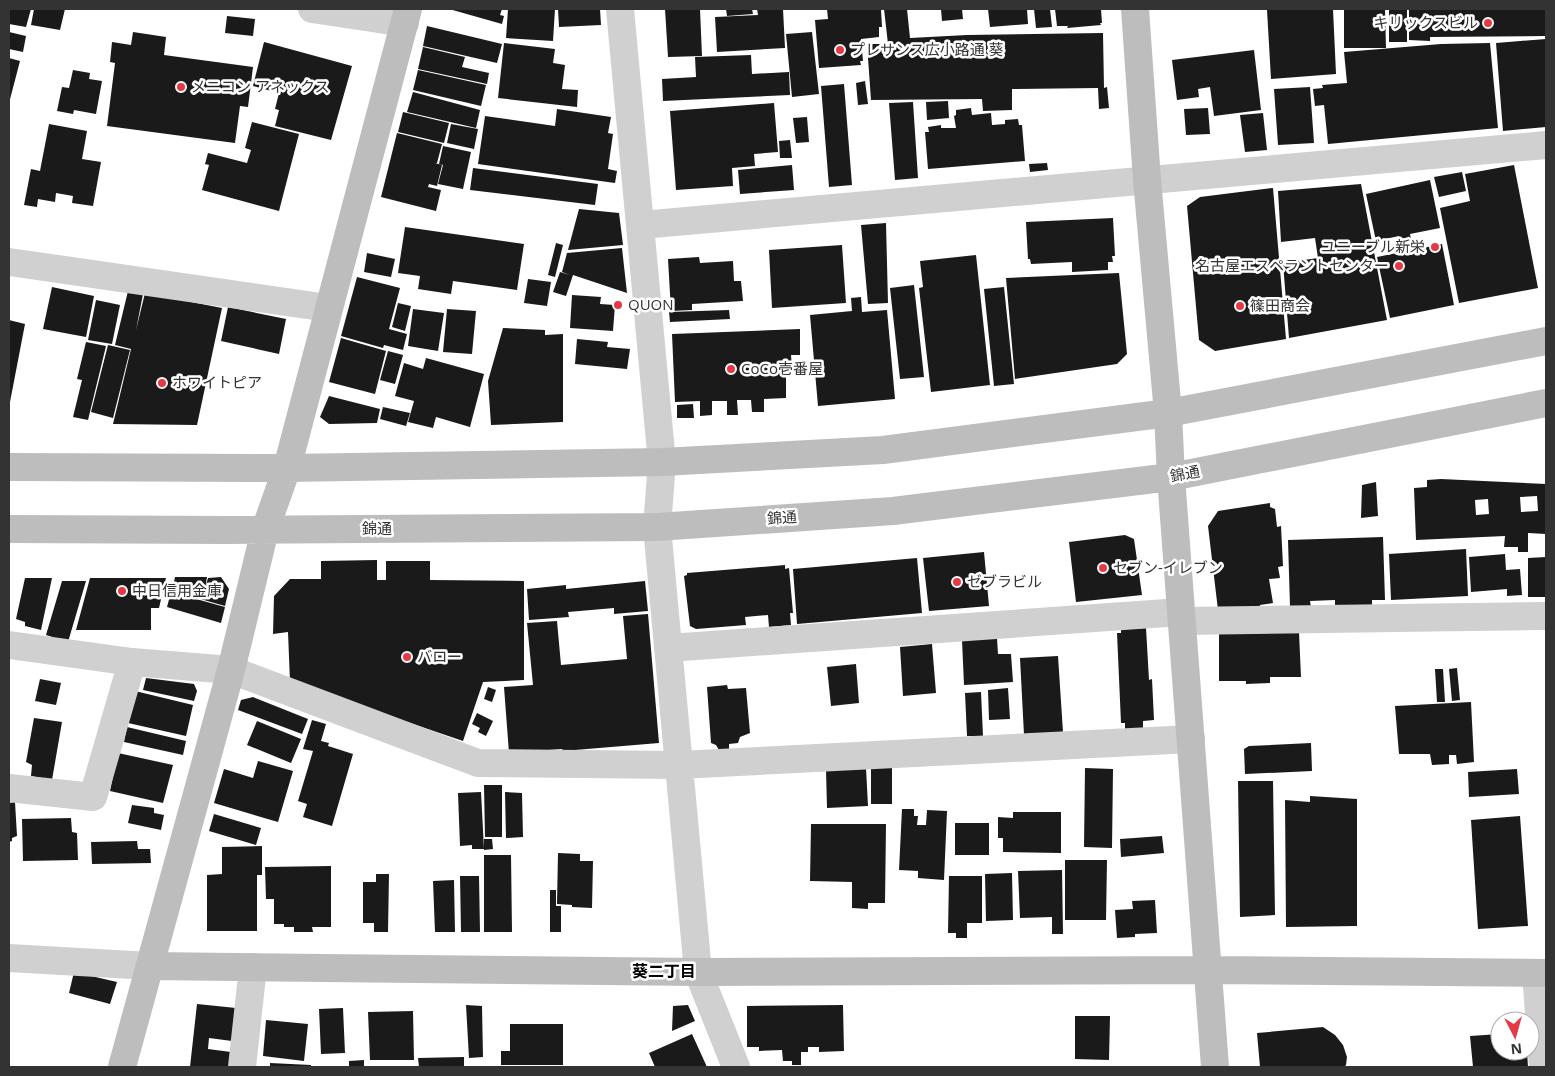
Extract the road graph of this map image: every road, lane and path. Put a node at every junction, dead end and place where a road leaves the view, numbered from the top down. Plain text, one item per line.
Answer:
1 (312, 9) edge
2 (620, 9) edge
3 (1134, 9) edge
4 (407, 16) edge
5 (1546, 145) edge
6 (1147, 180) junction
7 (641, 225) junction
8 (9, 262) edge
9 (328, 308) junction
10 (1546, 341) edge
11 (1546, 403) edge
12 (1168, 413) junction
13 (662, 462) junction
14 (9, 467) edge
15 (287, 468) junction
16 (1171, 477) junction
17 (657, 527) junction
18 (9, 529) edge
19 (265, 530) junction
20 (1181, 616) junction
21 (1546, 616) edge
22 (9, 645) edge
23 (668, 648) junction
24 (132, 662) junction
25 (231, 670) junction
26 (1191, 739) junction
27 (679, 765) junction
28 (9, 788) edge
29 (9, 958) edge
30 (150, 966) junction
31 (253, 967) junction
32 (1208, 970) junction
33 (698, 972) junction
34 (1541, 973) edge
35 (122, 1067) edge
36 (242, 1067) edge
37 (736, 1067) edge
38 (1216, 1067) edge
39 (1543, 1067) edge

1 - 4 street
2 - 7 street
3 - 6 street
4 - 9 street
5 - 6 street
6 - 7 street
6 - 12 street
7 - 13 street
8 - 9 street
9 - 15 street
10 - 12 street
11 - 16 street, 錦通
12 - 13 street
12 - 16 street
13 - 15 street
13 - 17 street
14 - 15 street
15 - 19 street
16 - 17 street, 錦通
16 - 20 street
17 - 19 street, 錦通
17 - 23 street
18 - 19 street, 錦通
19 - 25 street
20 - 21 street
20 - 23 street
20 - 26 street
22 - 24 street
23 - 27 street
24 - 25 street
24 - 28 street
25 - 27 street
25 - 30 street
26 - 27 street
26 - 32 street
27 - 33 street
29 - 30 street
30 - 31 street
30 - 35 street
31 - 33 street
31 - 36 street
32 - 33 street
32 - 34 street
32 - 38 street
33 - 37 street
34 - 39 street

